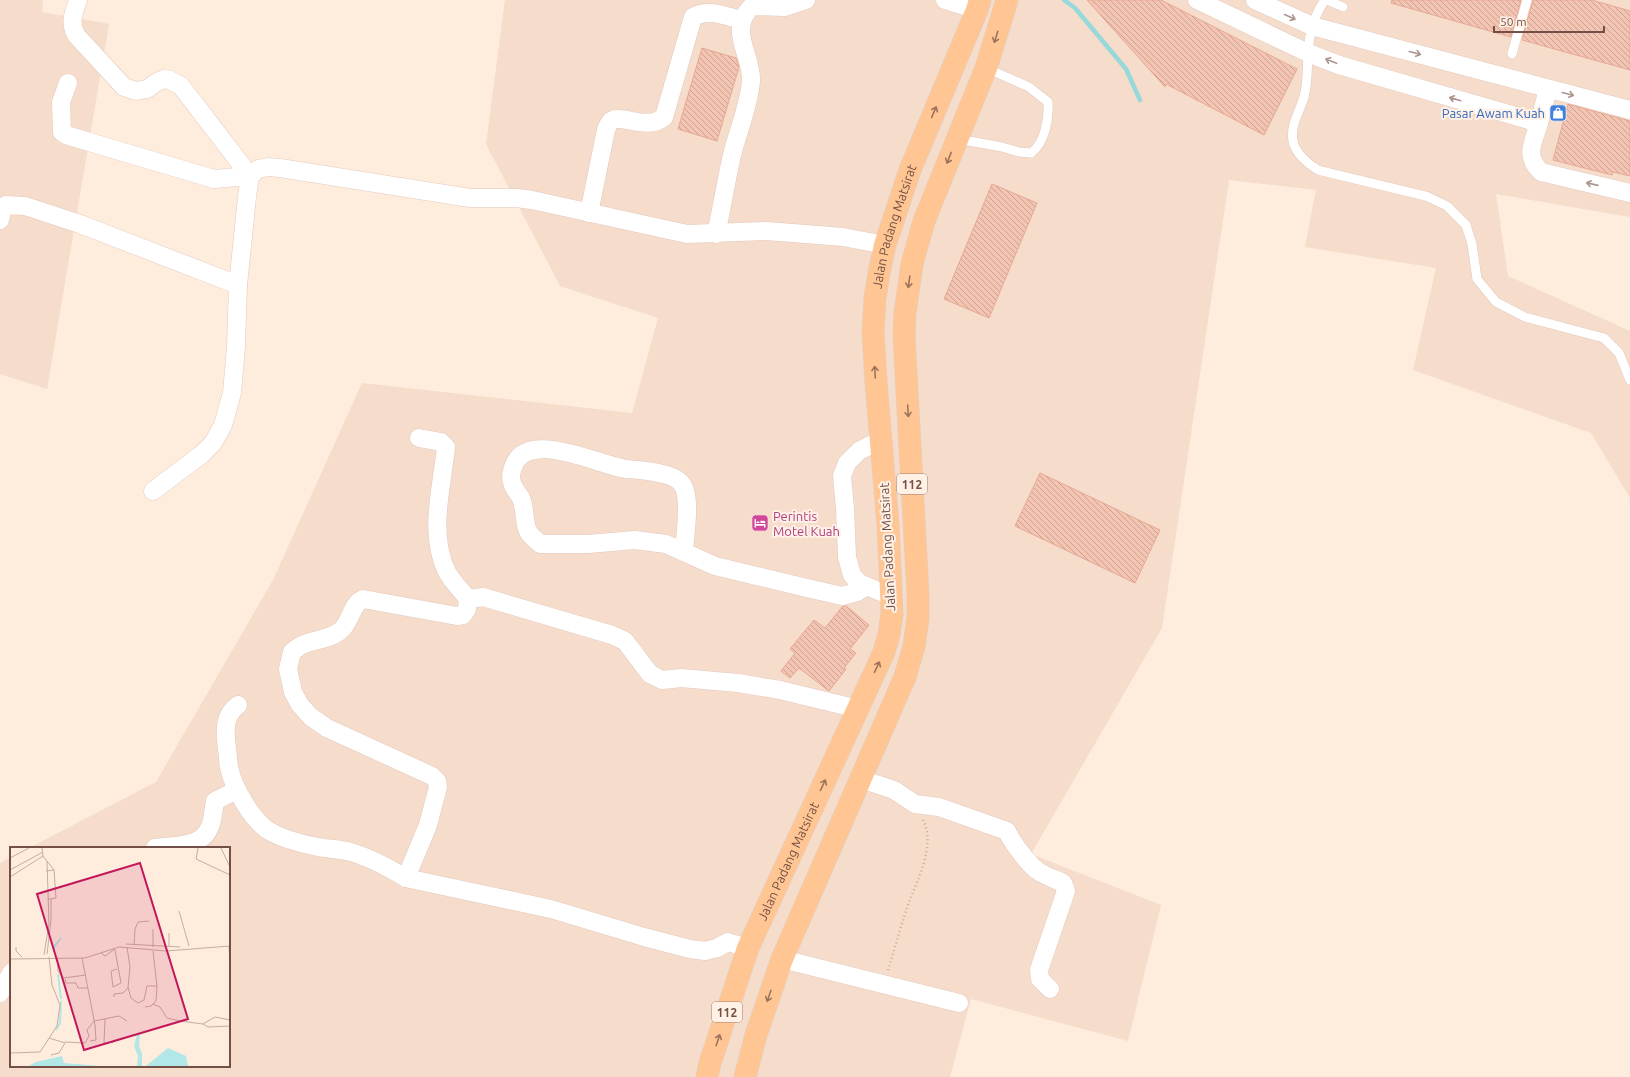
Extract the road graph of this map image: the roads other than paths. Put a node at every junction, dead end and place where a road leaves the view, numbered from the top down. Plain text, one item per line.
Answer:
1 (78, 0) edge
2 (806, 0) edge
3 (945, 0) edge
4 (1008, 0) edge
5 (1197, 0) edge
6 (1255, 0) edge
7 (1326, 0) edge
8 (1527, 0) edge
9 (979, 5) edge
10 (1343, 7) dead end
11 (742, 20) junction
12 (1312, 26) junction
13 (1308, 52) junction
14 (1512, 54) dead end
15 (986, 68) junction
16 (68, 83) dead end
17 (1548, 88) junction
18 (1630, 110) edge
19 (1539, 123) junction
20 (956, 138) junction
21 (250, 176) junction
22 (1630, 193) edge
23 (589, 213) junction
24 (0, 220) edge
25 (716, 234) junction
26 (885, 245) junction
27 (238, 285) junction
28 (1630, 380) edge
29 (419, 438) dead end
30 (880, 440) junction
31 (153, 491) dead end
32 (684, 551) junction
33 (866, 586) junction
34 (890, 596) junction
35 (468, 599) junction
36 (238, 705) dead end
37 (858, 709) junction
38 (861, 779) junction
39 (237, 790) junction
40 (164, 847) edge
41 (406, 878) junction
42 (748, 948) junction
43 (782, 959) junction
44 (10, 975) edge
45 (1050, 989) dead end
46 (0, 993) edge
47 (959, 1003) dead end
48 (707, 1077) edge
49 (745, 1077) edge

1 - 21 street
2 - 11 street
3 - 9 street
4 -> 15 main road, Jalan Padang Matsirat / 112
5 - 13 street
6 -> 12 street
7 - 10 lane
7 - 12 lane
8 - 14 lane
26 -> 9 main road, Jalan Padang Matsirat / 112
11 - 23 street
11 - 25 street
12 - 13 lane
12 -> 17 street
19 -> 13 street
13 - 28 lane
15 - 20 main road, Jalan Padang Matsirat / 112
15 - 20 lane
16 - 21 street
17 -> 18 street
17 - 19 street
22 -> 19 street
20 -> 38 main road, Jalan Padang Matsirat / 112
21 - 23 street
21 - 27 street
23 - 25 street
24 - 27 street
25 - 26 street
30 -> 26 main road, Jalan Padang Matsirat / 112
27 - 31 street
29 - 35 street
30 - 33 street
30 - 34 main road, Jalan Padang Matsirat / 112
32 - 32 street
32 - 33 street
33 - 34 street
37 -> 34 main road, Jalan Padang Matsirat / 112
35 - 37 street
35 - 41 street
36 - 39 street
42 -> 37 main road, Jalan Padang Matsirat / 112
38 - 43 main road, Jalan Padang Matsirat / 112
38 - 45 street
39 - 40 street
39 - 41 street
41 - 42 street
42 - 43 main road
48 -> 42 main road, Jalan Padang Matsirat / 112
43 - 47 street
43 -> 49 main road, Jalan Padang Matsirat / 112
44 - 46 street

